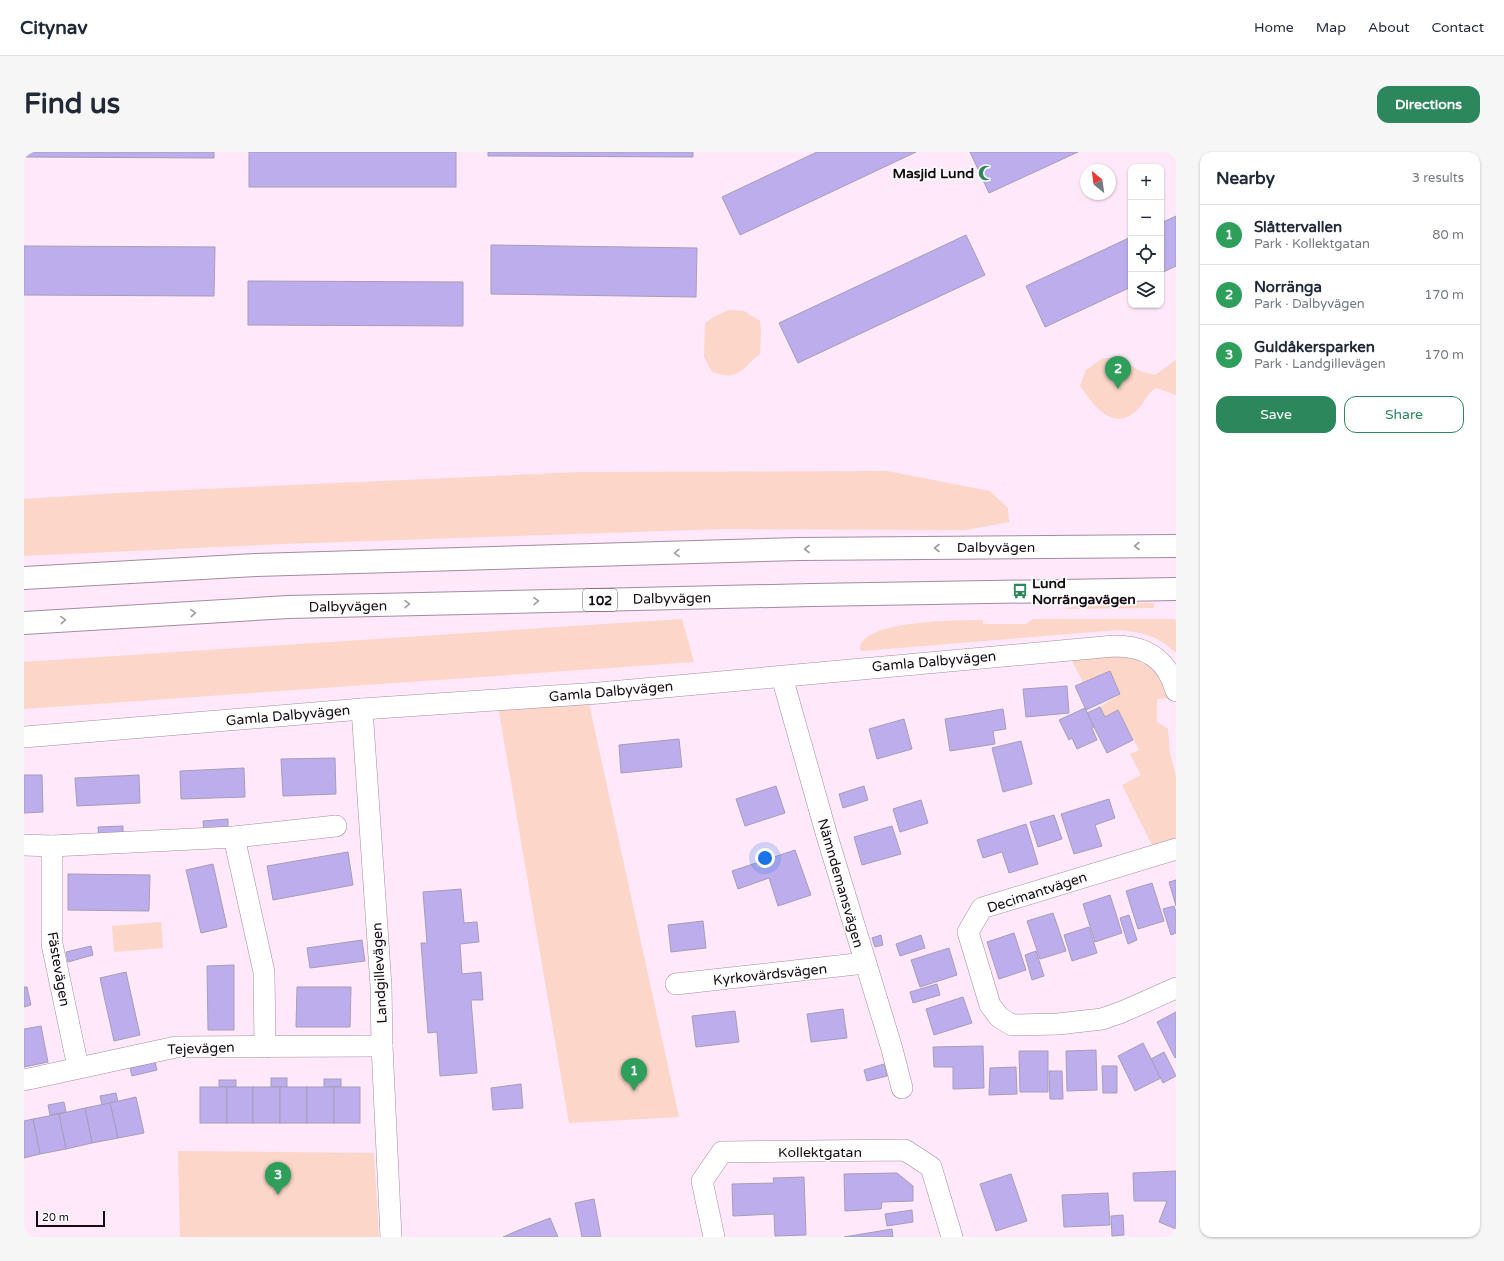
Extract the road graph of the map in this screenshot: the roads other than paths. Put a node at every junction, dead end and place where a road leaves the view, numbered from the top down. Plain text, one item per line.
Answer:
1 (1176, 546) edge
2 (24, 578) edge
3 (1176, 590) edge
4 (24, 623) edge
5 (782, 677) junction
6 (1176, 691) edge
7 (362, 709) junction
8 (24, 737) edge
9 (336, 826) dead end
10 (234, 837) junction
11 (24, 845) edge
12 (52, 846) junction
13 (1176, 849) edge
14 (864, 963) junction
15 (676, 984) dead end
16 (1176, 988) edge
17 (382, 1046) junction
18 (264, 1047) junction
19 (78, 1068) junction
20 (24, 1080) edge
21 (902, 1088) dead end
22 (391, 1237) edge
23 (714, 1237) edge
24 (952, 1237) edge

1 -> 2 main road, Dalbyvägen
4 -> 3 main road, Dalbyvägen / 102
5 - 6 street, Gamla Dalbyvägen
5 - 7 street, Gamla Dalbyvägen
5 - 14 street, Nämndemansvägen
7 - 8 street, Gamla Dalbyvägen
7 - 17 street, Landgillevägen
9 - 10 street
10 - 12 street
10 - 18 street
11 - 12 street
12 - 19 street, Fästevägen
13 - 16 street, Decimantvägen
14 - 15 street, Kyrkovärdsvägen
14 - 21 street, Nämndemansvägen
17 - 18 street, Tejevägen
17 - 22 street, Landgillevägen
18 - 19 street, Tejevägen
19 - 20 street, Tejevägen
23 - 24 street, Kollektgatan

